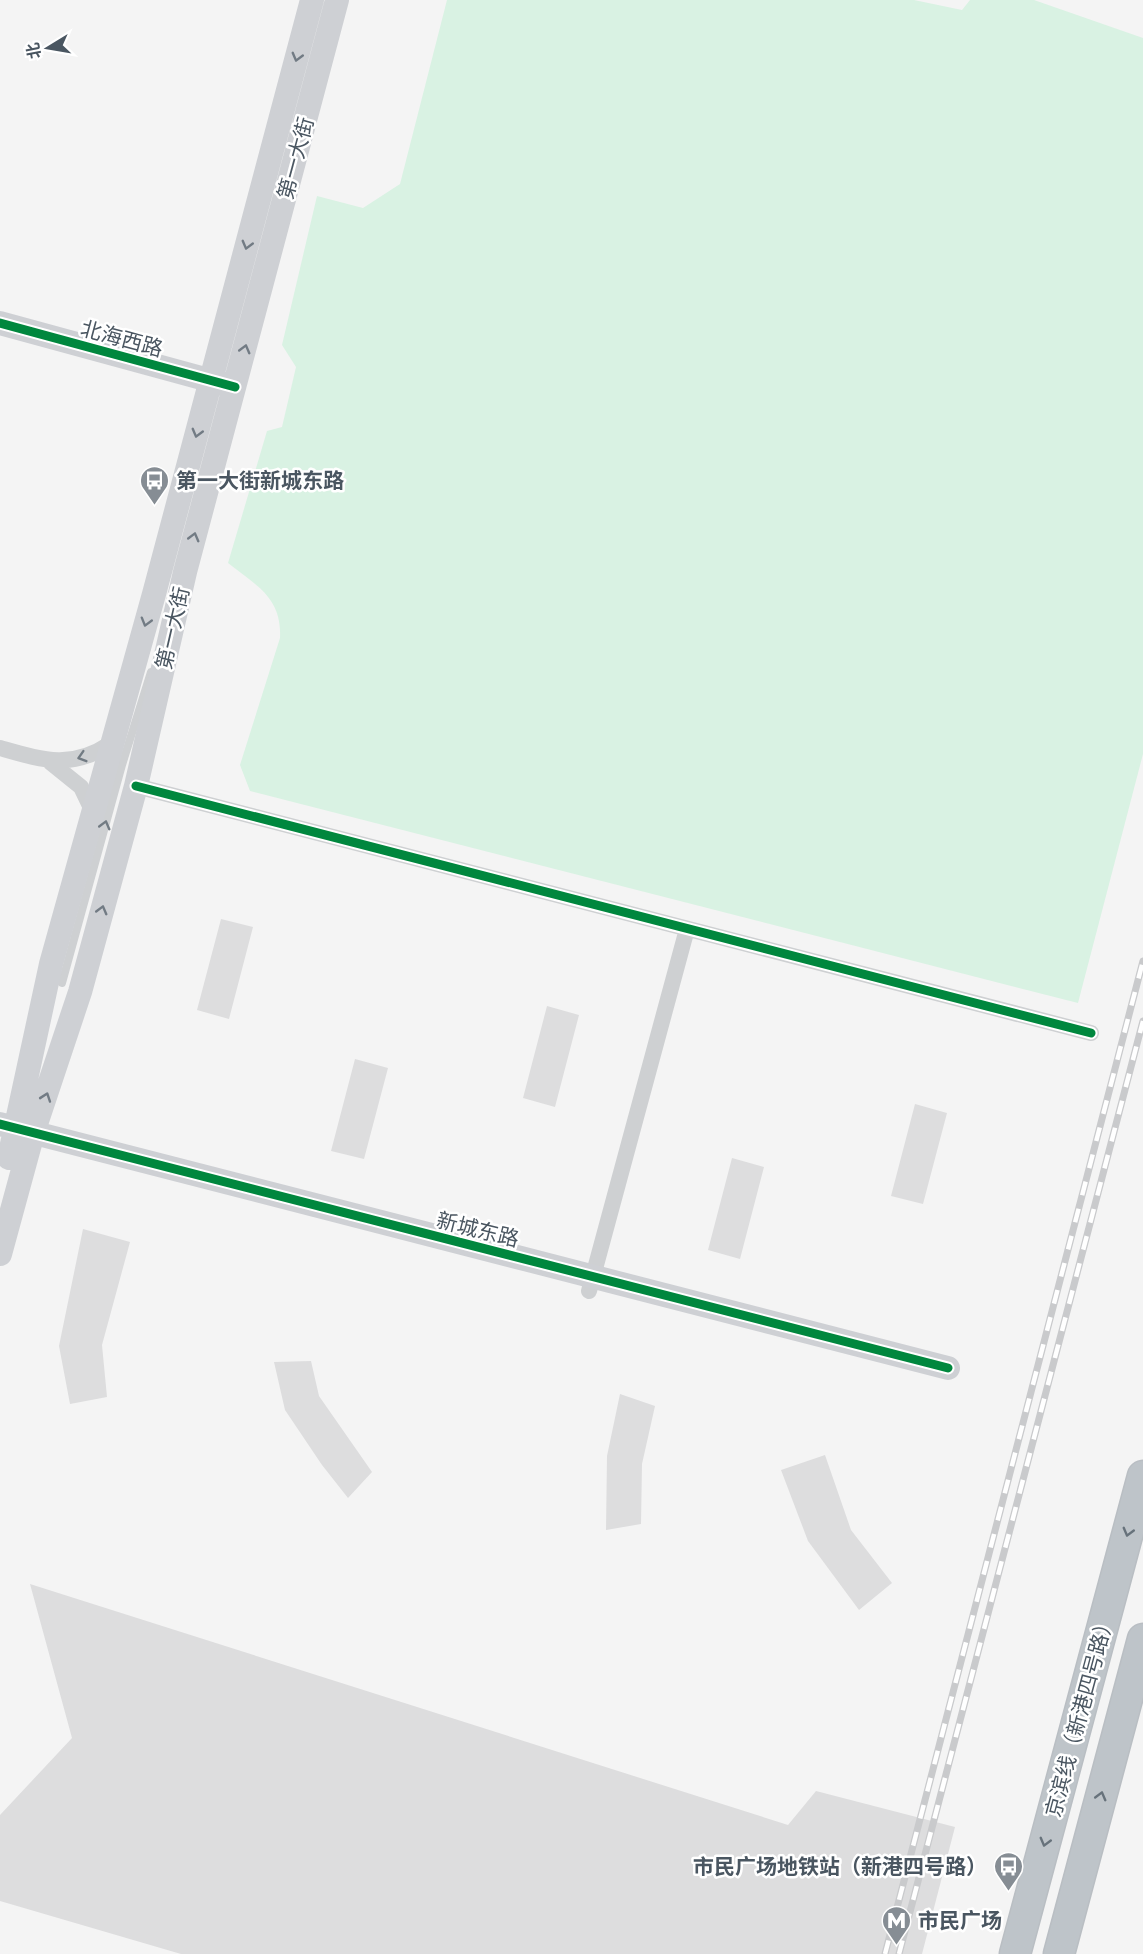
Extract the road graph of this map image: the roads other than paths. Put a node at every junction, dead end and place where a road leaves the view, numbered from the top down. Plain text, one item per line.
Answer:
1 (312, 0) edge
2 (337, 0) edge
3 (0, 323) edge
4 (211, 381) junction
5 (235, 387) junction
6 (185, 572) junction
7 (110, 744) junction
8 (0, 748) edge
9 (50, 762) junction
10 (136, 786) junction
11 (92, 810) junction
12 (687, 929) junction
13 (62, 983) dead end
14 (1091, 1033) dead end
15 (15, 1136) edge
16 (0, 1191) edge
17 (0, 1254) edge
18 (591, 1284) junction
19 (947, 1376) dead end
20 (1143, 1476) edge
21 (1143, 1639) edge
22 (1015, 1954) edge
23 (1059, 1954) edge

1 -> 4 main road, 第一大街
5 -> 2 main road, 第一大街
3 - 4 main road, 北海西路
4 - 5 main road, 北海西路
4 -> 7 main road, 第一大街
6 -> 5 main road, 第一大街
6 - 10 main road, 第一大街
13 -> 6 lane
7 -> 9 street
7 - 11 main road, 第一大街
8 - 9 street
9 - 11 street
10 - 12 street
15 -> 10 main road, 第一大街
11 - 15 main road, 第一大街
12 - 14 street
12 - 18 street
15 - 16 main road, 第一大街
15 - 17 main road, 第一大街
15 - 18 main road, 新城东路
18 - 19 main road, 新城东路
20 -> 22 highway, 京滨线（新港四号路）
23 -> 21 highway, 京滨线（新港四号路）

